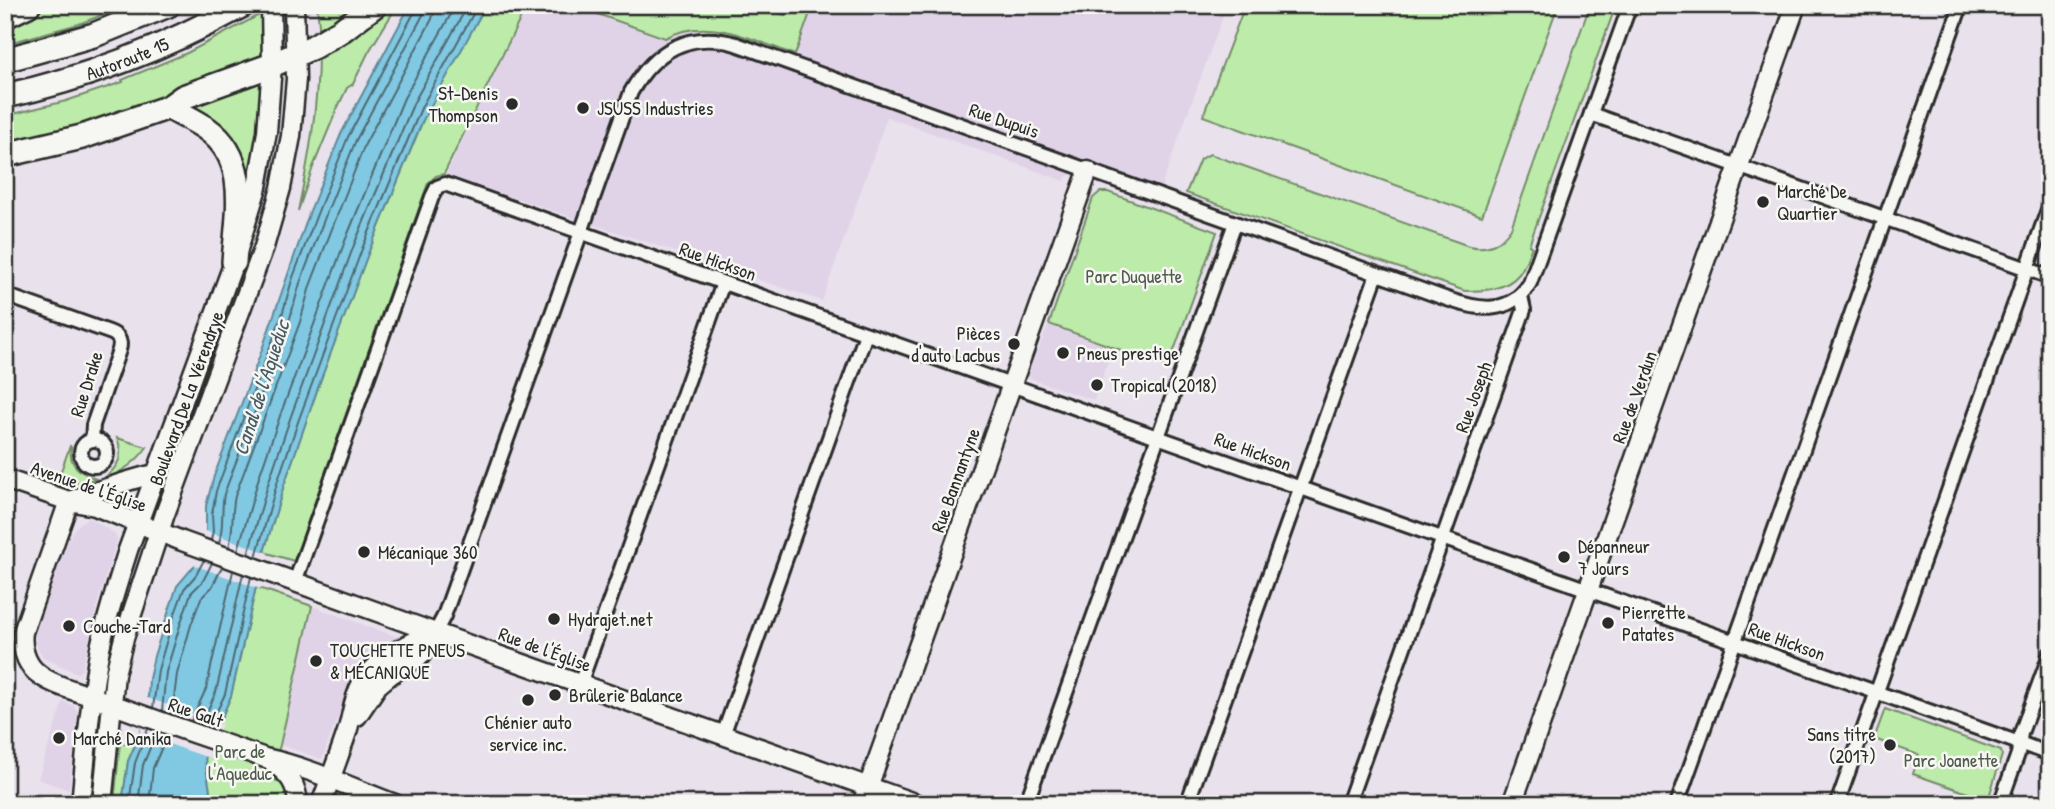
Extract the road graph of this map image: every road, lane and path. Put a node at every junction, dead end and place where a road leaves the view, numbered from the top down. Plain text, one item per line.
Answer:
1 (28, 5) edge
2 (168, 5) edge
3 (243, 5) edge
4 (271, 5) edge
5 (294, 5) edge
6 (375, 5) edge
7 (1630, 5) edge
8 (1796, 5) edge
9 (1961, 5) edge
10 (5, 16) edge
11 (297, 55) junction
12 (5, 60) edge
13 (272, 65) junction
14 (5, 96) edge
15 (169, 107) junction
16 (1591, 114) junction
17 (5, 155) edge
18 (1738, 168) junction
19 (1088, 171) junction
20 (2050, 204) edge
21 (1885, 219) junction
22 (1235, 223) junction
23 (581, 232) junction
24 (234, 262) junction
25 (2027, 269) junction
26 (1377, 274) junction
27 (2050, 277) edge
28 (723, 283) junction
29 (5, 295) edge
30 (1521, 296) junction
31 (866, 334) junction
32 (1011, 386) junction
33 (1157, 437) junction
34 (92, 440) dead end
35 (156, 474) junction
36 (5, 479) edge
37 (1299, 488) junction
38 (69, 500) junction
39 (138, 524) junction
40 (160, 533) junction
41 (1443, 539) junction
42 (295, 582) junction
43 (1588, 590) junction
44 (435, 633) junction
45 (1734, 642) junction
46 (2050, 654) edge
47 (580, 684) junction
48 (1877, 693) junction
49 (93, 697) junction
50 (113, 704) junction
51 (723, 734) junction
52 (2020, 744) junction
53 (2050, 754) edge
54 (265, 758) junction
55 (330, 779) junction
56 (865, 795) edge
57 (81, 804) edge
58 (102, 804) edge
59 (298, 804) edge
60 (321, 804) edge
61 (394, 804) edge
62 (917, 804) edge
63 (1026, 804) edge
64 (1187, 804) edge
65 (1348, 804) edge
66 (1512, 804) edge
67 (1677, 804) edge
68 (1837, 804) edge
69 (2000, 804) edge

1 - 10 highway
2 - 12 highway, Autoroute 15
3 - 14 highway, Autoroute 15
4 - 13 main road, Boulevard De La Vérendrye
5 - 11 main road, Boulevard De La Vérendrye
6 - 11 highway
7 - 16 street, Rue Joseph
8 - 18 main road, Rue de Verdun
9 - 21 street
11 - 13 highway
11 - 40 main road, Boulevard De La Vérendrye
13 - 15 highway
13 - 24 main road, Boulevard De La Vérendrye
15 - 17 highway
15 - 24 highway
16 - 18 street
16 - 30 street, Rue Joseph
18 - 21 street
18 - 43 main road, Rue de Verdun
19 - 22 street, Rue Dupuis
19 - 23 street, Rue Dupuis
19 - 32 main road, Rue Bannantyne
20 - 25 street
21 - 25 street
21 - 45 street
22 - 26 street, Rue Dupuis
22 - 33 street
23 - 28 street, Rue Hickson
23 - 42 street, Rue Hickson
23 - 44 street, Rue Dupuis
24 - 35 main road, Boulevard De La Vérendrye
25 - 27 street
25 - 48 street
26 - 30 street, Rue Dupuis
26 - 37 street
28 - 31 street, Rue Hickson
28 - 47 street
29 - 34 street, Rue Drake
30 - 41 street, Rue Joseph
31 - 32 street, Rue Hickson
31 - 51 street
32 - 33 street, Rue Hickson
32 - 56 main road, Rue Bannantyne
33 - 37 street, Rue Hickson
33 - 63 street
35 - 38 main road
35 - 39 main road, Boulevard De La Vérendrye
36 - 38 main road, Avenue de l'Église
37 - 41 street, Rue Hickson
37 - 64 street
38 - 39 main road, Avenue de l'Église
38 - 49 main road, Rue Galt
39 - 40 main road, Avenue de l'Église
39 - 49 main road, Boulevard De La Vérendrye
40 - 42 main road, Rue de l'Église
40 - 50 main road, Boulevard De La Vérendrye
41 - 43 street, Rue Hickson
41 - 65 street, Rue Joseph
42 - 44 main road, Rue de l'Église
43 - 45 street, Rue Hickson
43 - 66 main road, Rue de Verdun
44 - 47 main road, Rue de l'Église
44 - 55 main road
45 - 48 street, Rue Hickson
45 - 67 street
46 - 52 street
47 - 51 main road, Rue de l'Église
48 - 52 street, Rue Hickson
48 - 68 street
49 - 50 main road, Rue Galt
49 - 57 main road, Boulevard De La Vérendrye
50 - 54 main road, Rue Galt
50 - 58 main road, Boulevard De La Vérendrye
51 - 56 main road, Rue de l'Église
52 - 53 street, Rue Hickson
52 - 69 street
54 - 55 main road, Rue Galt
54 - 59 main road
55 - 60 main road
55 - 61 main road, Rue Galt
56 - 62 main road, Rue de l'Église

